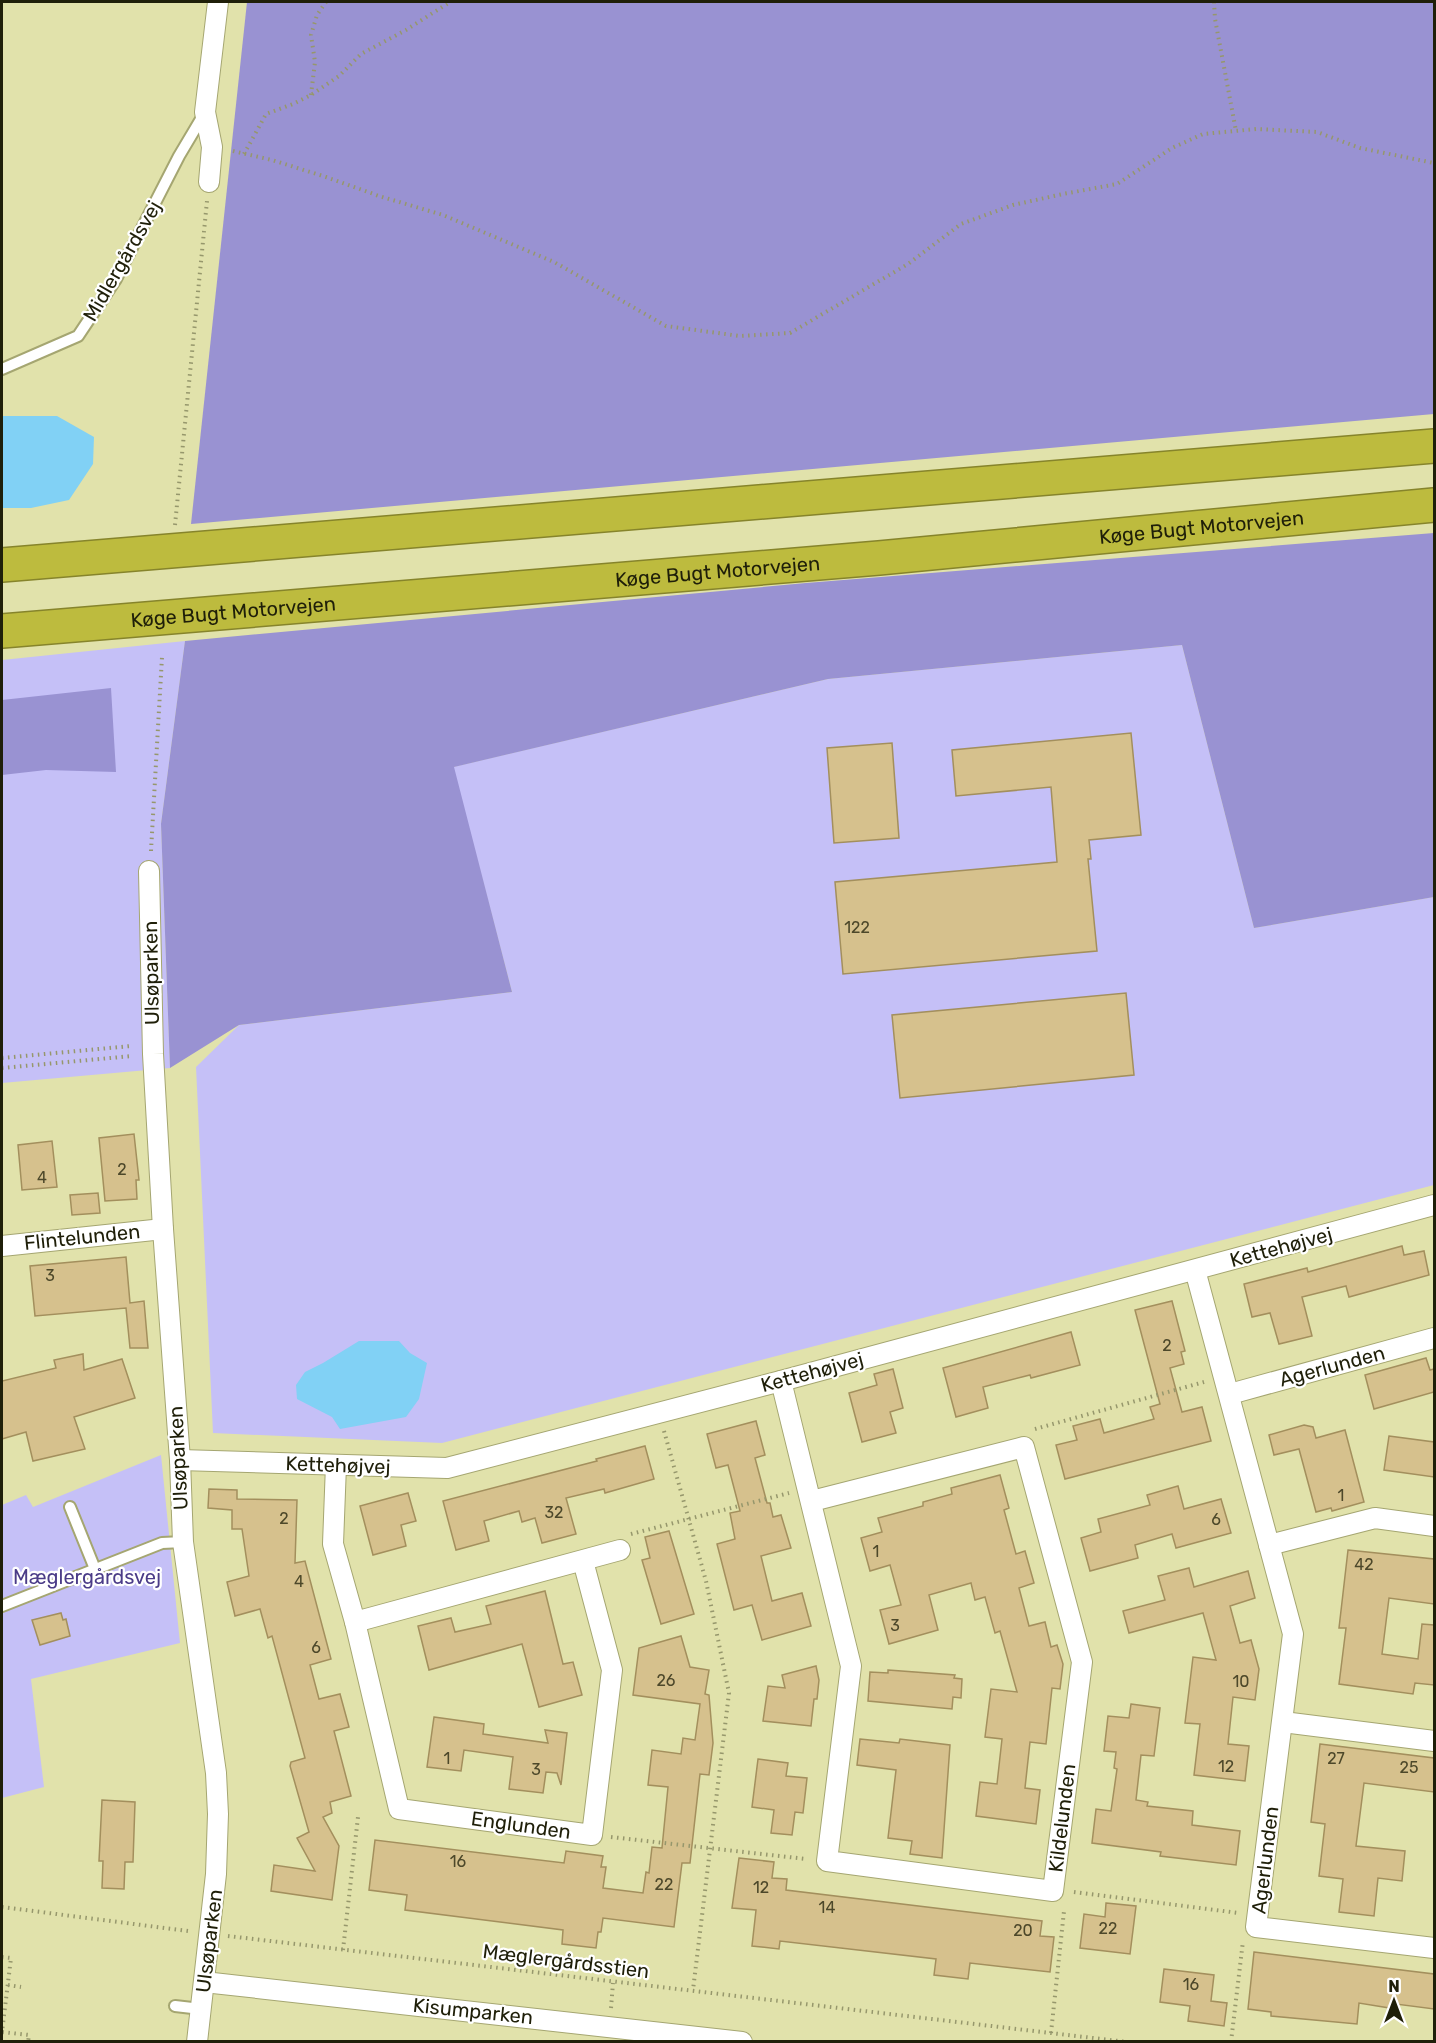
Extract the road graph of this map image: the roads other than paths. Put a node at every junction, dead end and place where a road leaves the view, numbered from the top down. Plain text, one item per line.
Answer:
1 (218, 2) edge
2 (205, 112) junction
3 (209, 182) road end
4 (2, 369) edge
5 (1434, 446) edge
6 (1434, 506) edge
7 (2, 565) edge
8 (2, 631) edge
9 (149, 871) road end
10 (1434, 1205) edge
11 (163, 1229) junction
12 (2, 1246) edge
13 (1196, 1270) junction
14 (1434, 1338) edge
15 (781, 1381) junction
16 (1227, 1385) junction
17 (180, 1460) junction
18 (336, 1465) junction
19 (811, 1494) junction
20 (70, 1507) dead end
21 (1434, 1526) edge
22 (183, 1542) junction
23 (1269, 1545) junction
24 (620, 1550) road end
25 (583, 1561) junction
26 (95, 1569) junction
27 (2, 1606) edge
28 (356, 1622) junction
29 (1282, 1722) junction
30 (1434, 1742) edge
31 (1434, 1948) edge
32 (204, 1982) junction
33 (175, 2006) dead end
34 (201, 2009) junction
35 (197, 2042) edge
36 (742, 2042) edge

1 - 2 street, Midlergårdsvej
2 - 3 street, Midlergårdsvej
2 - 4 lane, Midlergårdsvej
5 - 7 highway
6 - 8 highway, Køge Bugt Motorvejen
9 - 11 street, Ulsøparken
10 - 13 street, Kettehøjvej
11 - 12 street, Flintelunden
11 - 17 street, Ulsøparken
13 - 15 street, Kettehøjvej
13 - 16 street, Agerlunden
14 - 16 street, Agerlunden
15 - 18 street, Kettehøjvej
15 - 19 street
16 - 23 street, Agerlunden
17 - 18 street, Kettehøjvej
17 - 22 street, Ulsøparken
18 - 28 street, Englunden
19 - 19 street, Kildelunden
20 - 26 lane
21 - 23 street
22 - 26 lane
22 - 32 street, Ulsøparken
23 - 29 street, Agerlunden
24 - 25 street
25 - 28 street
25 - 28 street, Englunden
26 - 27 lane
29 - 30 street
29 - 31 street, Agerlunden
32 - 34 street, Ulsøparken
32 - 36 street, Kisumparken
33 - 34 lane
34 - 35 street, Ulsøparken

